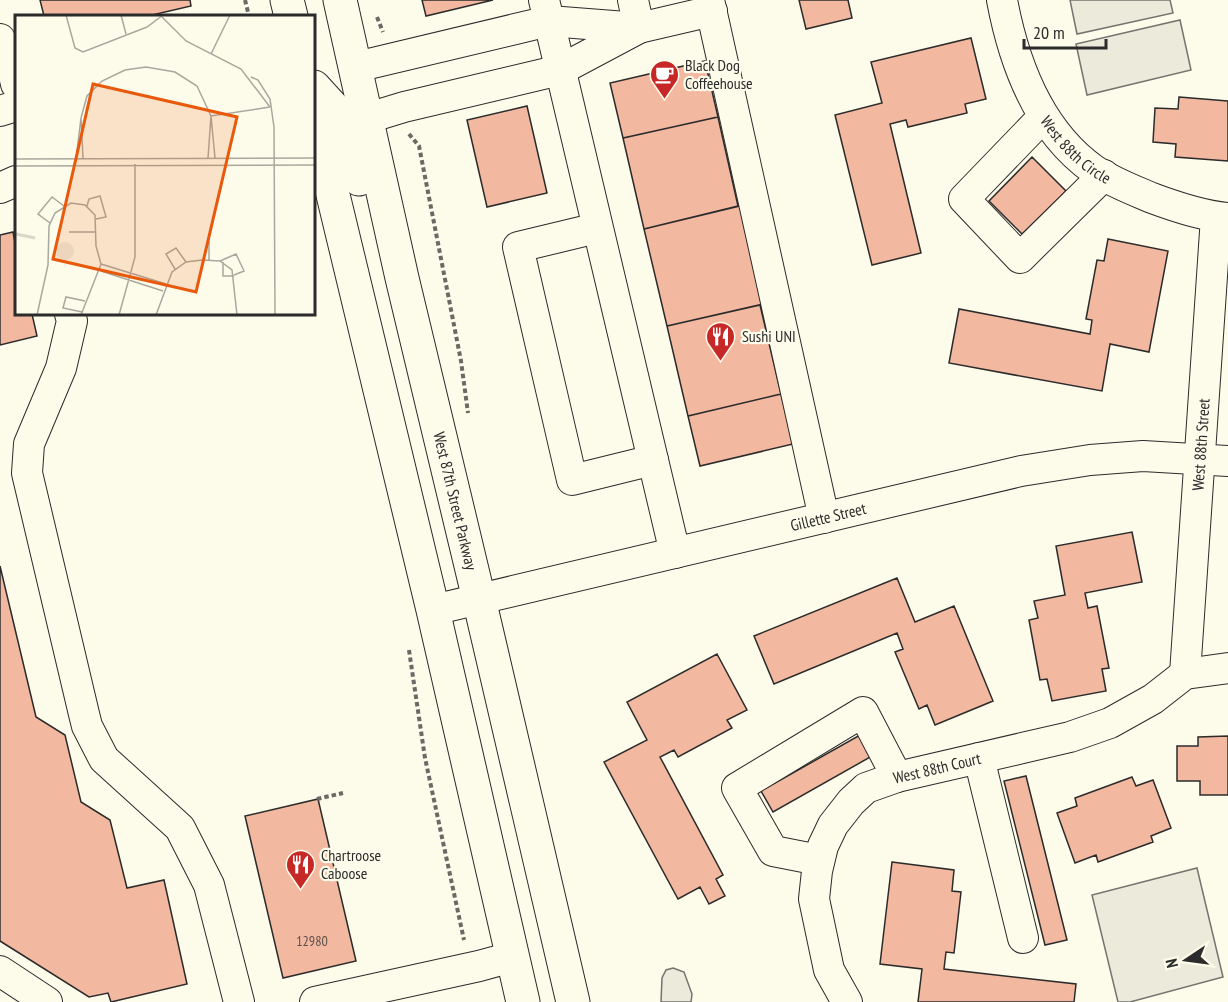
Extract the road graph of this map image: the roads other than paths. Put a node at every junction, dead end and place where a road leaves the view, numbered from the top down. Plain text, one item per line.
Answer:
1 (287, 0) edge
2 (340, 0) edge
3 (1002, 0) edge
4 (710, 6) edge
5 (546, 10) edge
6 (636, 14) edge
7 (291, 15) edge
8 (0, 39) edge
9 (356, 67) junction
10 (560, 70) junction
11 (15, 80) edge
12 (315, 88) edge
13 (15, 106) edge
14 (0, 111) edge
15 (1043, 117) junction
16 (368, 118) junction
17 (315, 127) edge
18 (1104, 175) junction
19 (15, 181) edge
20 (0, 188) edge
21 (1222, 217) edge
22 (597, 228) junction
23 (402, 278) junction
24 (70, 315) edge
25 (652, 460) junction
26 (1214, 460) edge
27 (824, 518) junction
28 (675, 553) junction
29 (479, 599) junction
30 (433, 610) junction
31 (1228, 668) edge
32 (1185, 674) junction
33 (979, 758) junction
34 (897, 777) junction
35 (819, 860) junction
36 (1023, 938) dead end
37 (512, 957) junction
38 (239, 1002) edge
39 (315, 1002) edge
40 (523, 1002) edge
41 (552, 1002) edge
42 (573, 1002) edge
43 (847, 1002) edge

1 - 7 main road
2 - 9 main road, West 87th Street Parkway
3 - 15 street, West 88th Circle
4 - 6 street
4 - 27 street
5 - 6 street
5 - 9 street
5 - 10 street
6 - 10 street
8 - 11 street
9 - 16 main road, West 87th Street Parkway
10 - 16 street
10 - 22 street
12 - 23 main road
13 - 14 street
15 - 18 street, West 88th Circle
15 - 18 street
16 - 23 main road, West 87th Street Parkway
17 - 30 main road
18 - 21 street, West 88th Circle
19 - 20 street
21 - 26 street, West 88th Street
22 - 25 street
22 - 25 street
23 - 29 main road, West 87th Street Parkway
24 - 38 street
25 - 28 street
26 - 27 street, Gillette Street
26 - 32 street, West 88th Street
27 - 28 street, Gillette Street
28 - 29 street, Gillette Street
29 - 30 street, Gillette Street
29 - 42 main road, West 87th Street Parkway
30 - 37 main road
31 - 32 street
32 - 33 street, West 88th Court
33 - 34 street, West 88th Court
33 - 36 street
34 - 35 street, West 88th Court
34 - 35 street
35 - 43 street, West 88th Court
37 - 39 street
37 - 40 main road
37 - 41 main road

